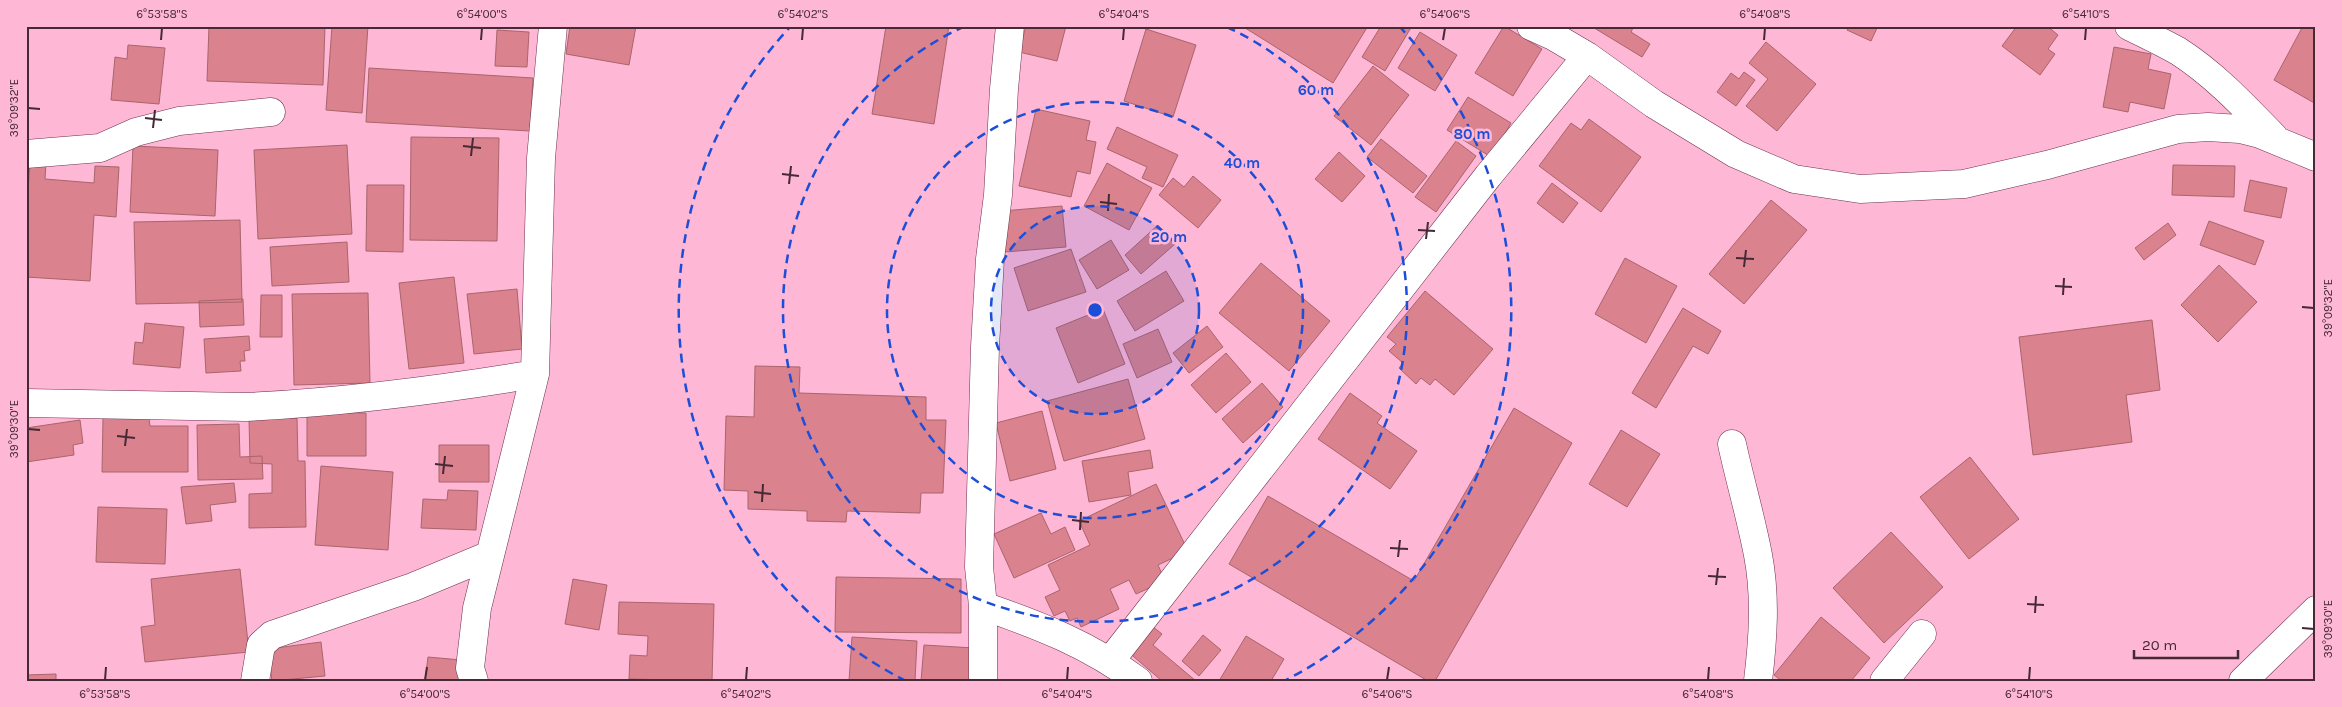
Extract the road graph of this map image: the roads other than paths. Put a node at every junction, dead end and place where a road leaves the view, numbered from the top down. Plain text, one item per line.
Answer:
1 (553, 26) edge
2 (1010, 26) edge
3 (2129, 26) edge
4 (1548, 29) edge
5 (1586, 56) junction
6 (271, 112) dead end
7 (2276, 140) junction
8 (26, 154) edge
9 (2316, 157) edge
10 (535, 374) junction
11 (26, 403) edge
12 (1732, 444) dead end
13 (490, 555) junction
14 (983, 606) junction
15 (2316, 610) edge
16 (1922, 634) dead end
17 (1111, 660) junction
18 (255, 681) edge
19 (474, 681) edge
20 (983, 681) edge
21 (1138, 681) edge
22 (1758, 681) edge
23 (1884, 681) edge
24 (2243, 681) edge

1 - 10 street
2 - 14 street
3 - 7 street
4 - 5 street
5 - 7 street
5 - 17 street
6 - 8 street
7 - 9 street
10 - 11 street
10 - 13 street
12 - 22 street
13 - 18 street
13 - 19 street
14 - 17 street
14 - 20 street
15 - 24 street
16 - 23 street
17 - 21 street

